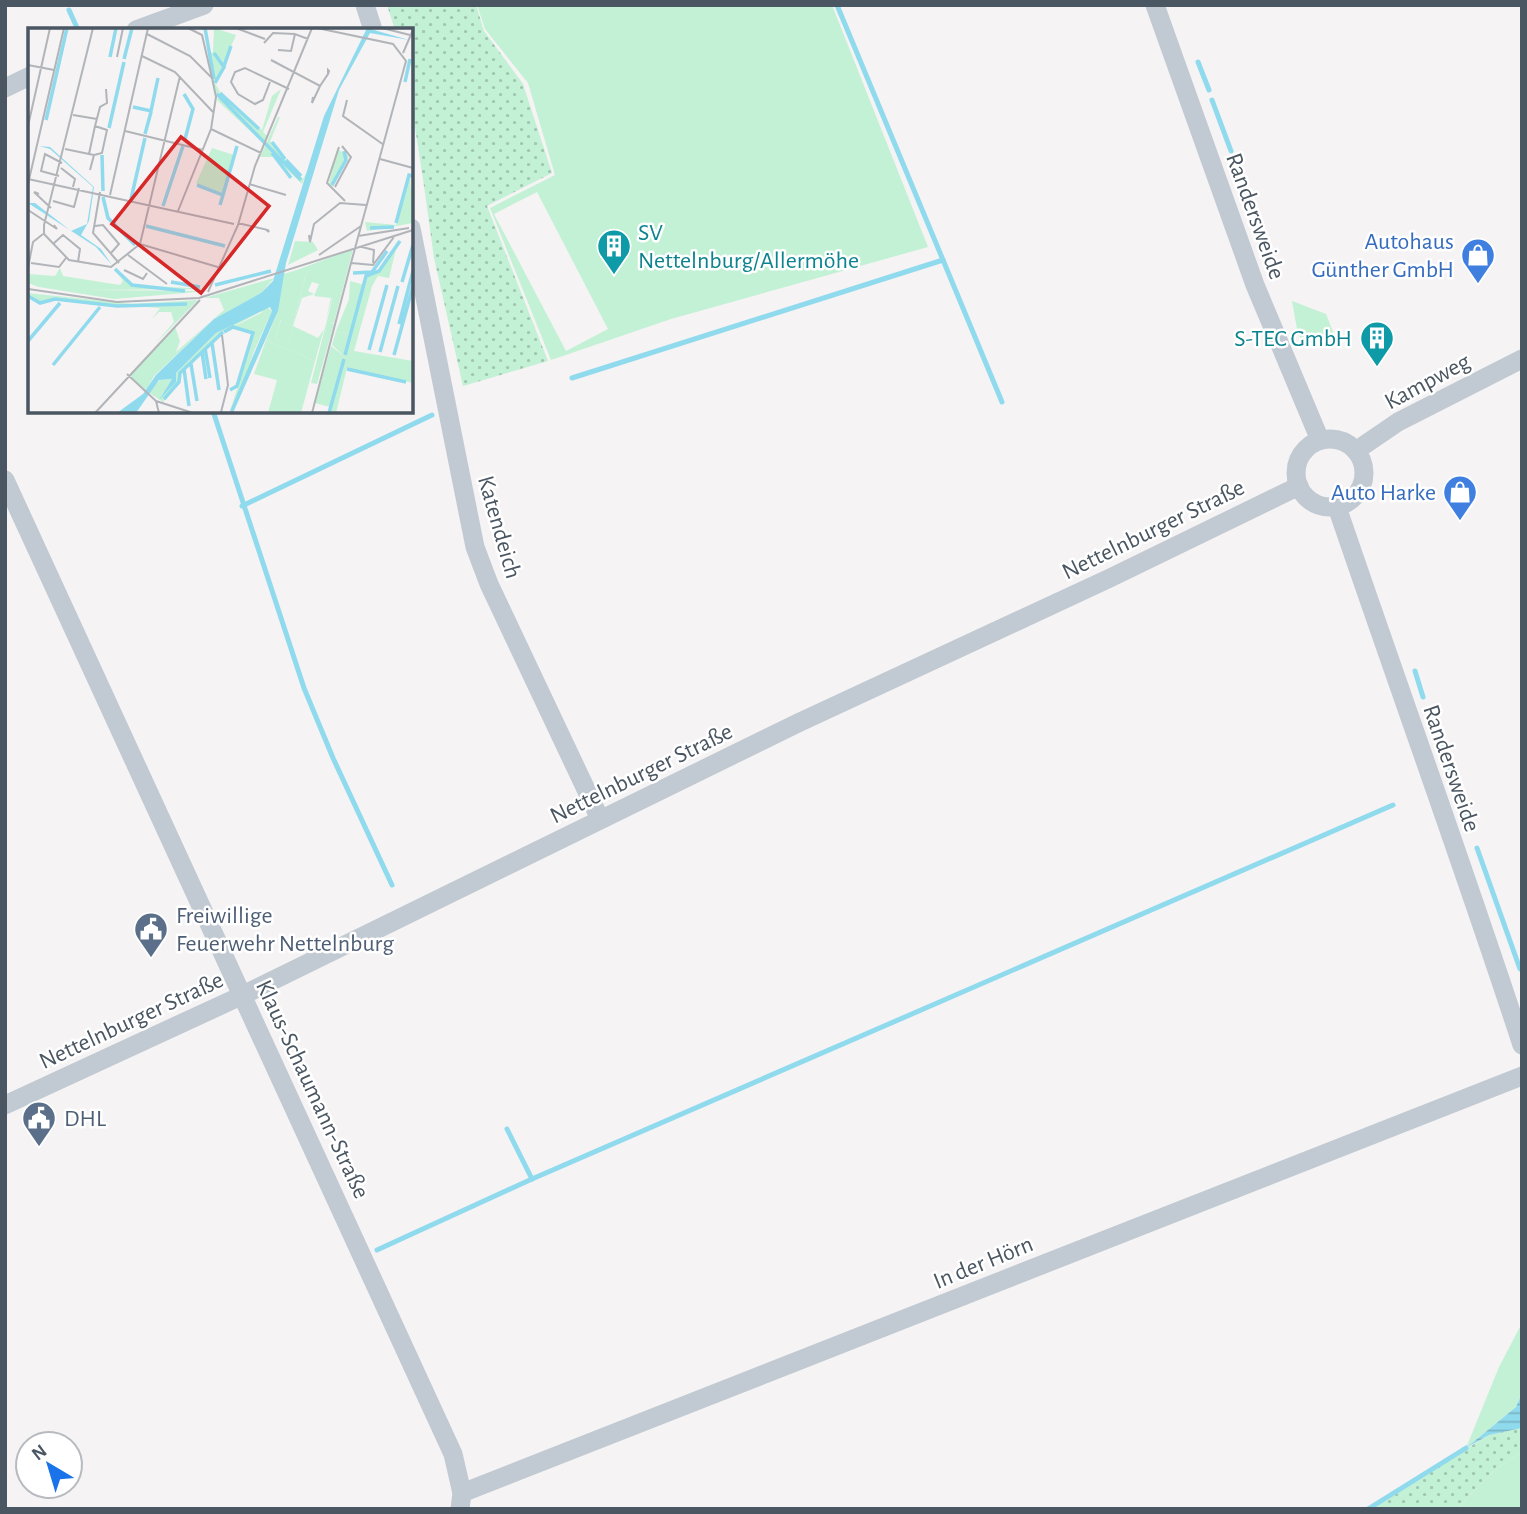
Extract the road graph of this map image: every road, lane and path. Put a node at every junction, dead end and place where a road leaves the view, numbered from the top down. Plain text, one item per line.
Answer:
1 (204, 5) edge
2 (365, 5) edge
3 (1155, 5) edge
4 (141, 28) edge
5 (372, 28) edge
6 (28, 77) edge
7 (5, 88) edge
8 (413, 238) edge
9 (1522, 359) edge
10 (1320, 440) junction
11 (1357, 450) junction
12 (5, 480) edge
13 (1298, 486) junction
14 (1337, 507) junction
15 (600, 819) junction
16 (243, 995) junction
17 (1522, 1045) edge
18 (1522, 1076) edge
19 (5, 1105) edge
20 (461, 1501) edge

1 - 4 street
2 - 5 street
3 - 10 street, Randersweide
6 - 7 street
8 - 15 street, Katendeich
9 - 11 street, Kampweg
10 - 11 street
10 - 13 street
11 - 14 street
12 - 16 street, Klaus-Schaumann-Straße
13 - 14 street
13 - 15 street, Nettelnburger Straße
14 - 17 street, Randersweide
15 - 16 street, Nettelnburger Straße
16 - 19 street, Nettelnburger Straße
16 - 20 street, Klaus-Schaumann-Straße
18 - 20 street, In der Hörn

